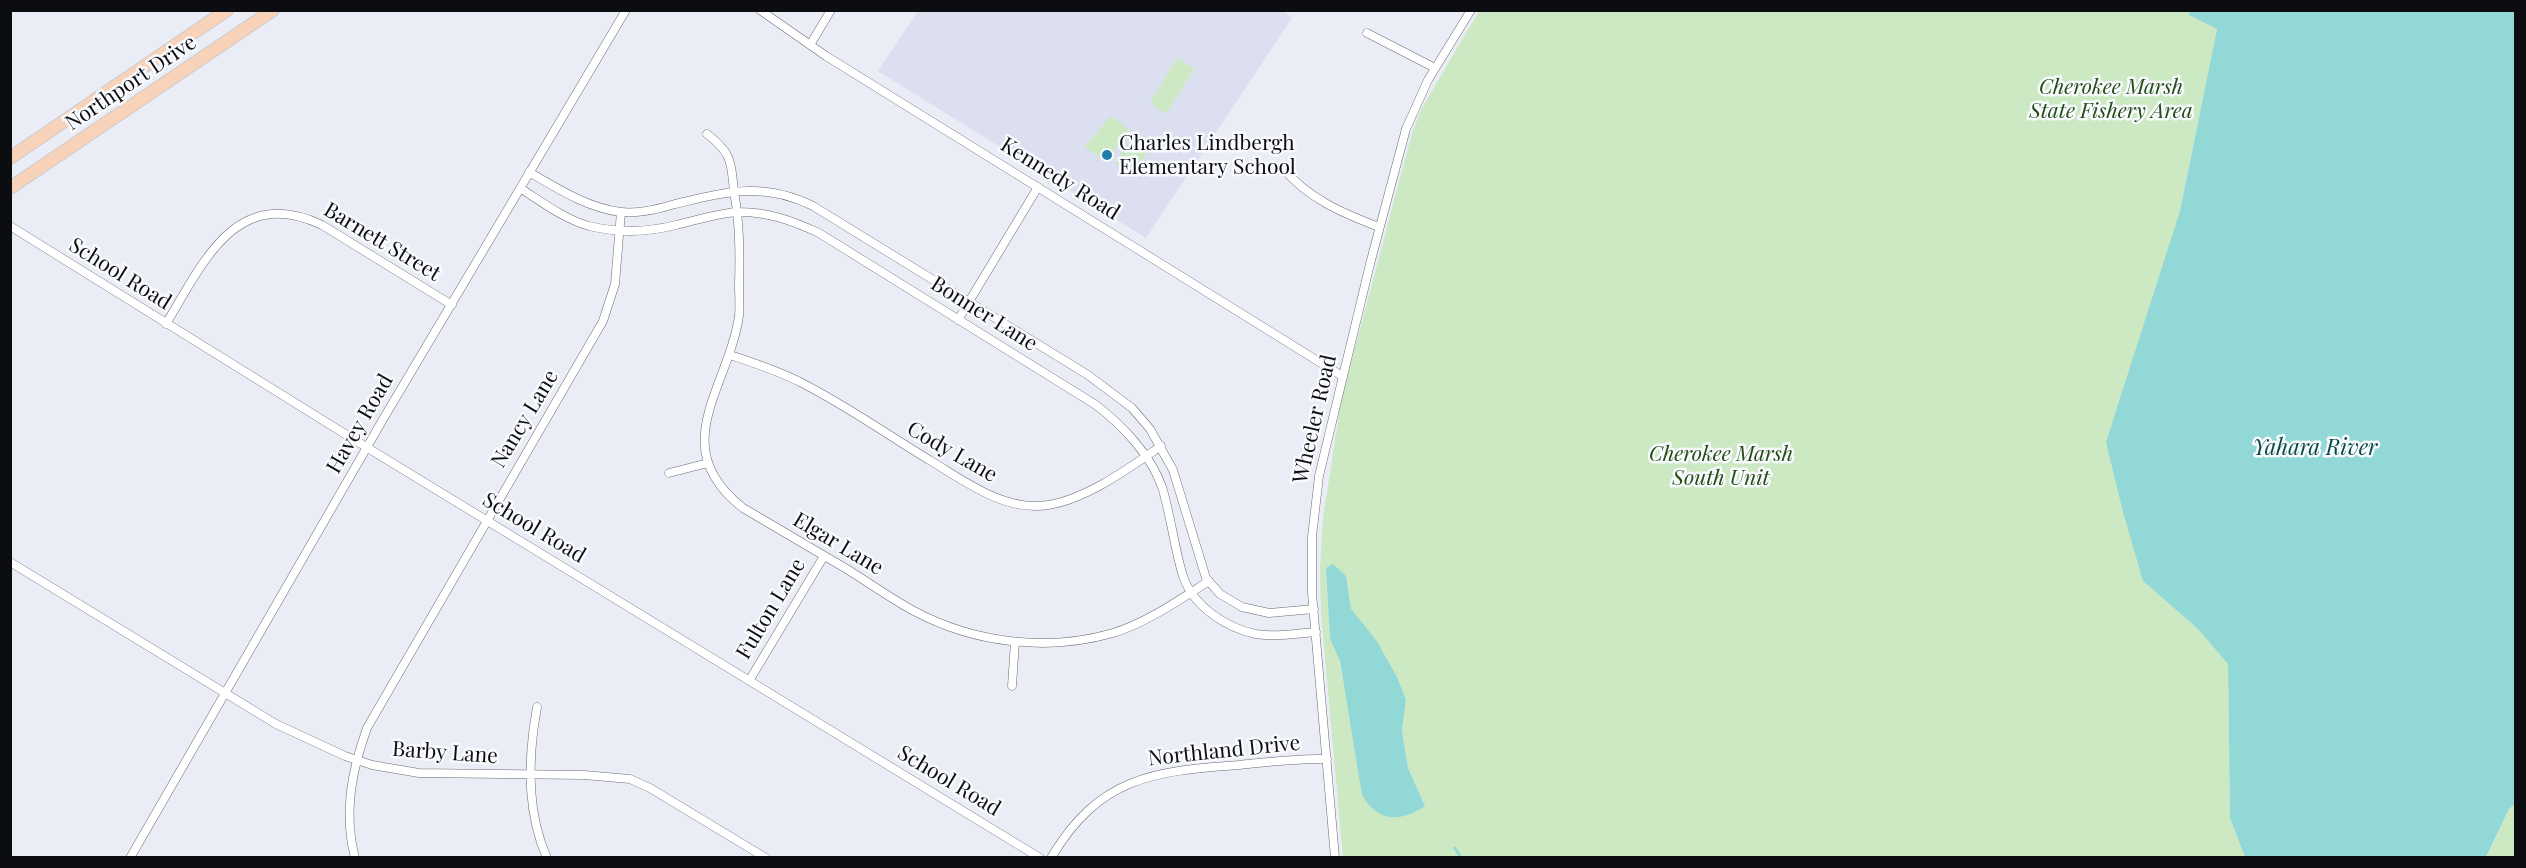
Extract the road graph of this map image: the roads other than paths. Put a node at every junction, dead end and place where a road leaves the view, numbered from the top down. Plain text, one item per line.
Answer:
1 (227, 10) edge
2 (273, 10) edge
3 (626, 10) edge
4 (760, 10) edge
5 (831, 10) edge
6 (1471, 10) edge
7 (1367, 33) dead end
8 (810, 45) junction
9 (1436, 68) junction
10 (707, 134) dead end
11 (10, 158) edge
12 (1282, 166) dead end
13 (529, 172) junction
14 (1038, 187) junction
15 (520, 188) junction
16 (10, 189) edge
17 (734, 190) junction
18 (621, 212) junction
19 (738, 212) junction
20 (10, 226) edge
21 (1379, 227) junction
22 (620, 231) junction
23 (968, 303) junction
24 (452, 305) junction
25 (958, 320) junction
26 (166, 324) junction
27 (729, 356) junction
28 (1342, 376) junction
29 (1161, 446) junction
30 (367, 448) junction
31 (1145, 457) junction
32 (708, 463) junction
33 (669, 473) dead end
34 (486, 520) junction
35 (824, 556) junction
36 (10, 562) edge
37 (1209, 581) junction
38 (1191, 592) junction
39 (1314, 609) junction
40 (1316, 632) junction
41 (1015, 642) junction
42 (748, 681) junction
43 (1012, 686) dead end
44 (226, 693) junction
45 (537, 707) dead end
46 (1327, 759) junction
47 (356, 760) junction
48 (531, 775) junction
49 (130, 858) edge
50 (355, 858) edge
51 (547, 858) edge
52 (766, 858) edge
53 (1040, 858) edge
54 (1051, 858) edge
55 (1335, 858) edge

1 - 11 main road, Northport Drive
2 - 16 main road, Northport Drive
3 - 13 street, Havey Road
4 - 8 street, Kennedy Road
5 - 8 street
6 - 9 street, Wheeler Road
7 - 9 street
8 - 14 street, Kennedy Road
9 - 21 street, Wheeler Road
10 - 17 street, Elgar Lane
12 - 21 street
13 - 15 street, Havey Road
13 - 18 street, Bonner Lane
14 - 23 street
14 - 28 street, Kennedy Road
15 - 22 street, Bonner Lane
15 - 24 street, Havey Road
17 - 18 street, Bonner Lane
17 - 19 street, Elgar Lane
17 - 23 street, Bonner Lane
18 - 22 street, Nancy Lane
19 - 22 street, Bonner Lane
19 - 25 street, Bonner Lane
19 - 27 street, Elgar Lane
20 - 26 street, School Road
21 - 28 street, Wheeler Road
22 - 34 street, Nancy Lane
23 - 25 street
23 - 29 street, Bonner Lane
24 - 26 street, Barnett Street
24 - 30 street, Havey Road
25 - 31 street, Bonner Lane
26 - 30 street, School Road
27 - 31 street, Cody Lane
27 - 32 street, Elgar Lane
28 - 39 street, Wheeler Road
29 - 31 street, Cody Lane
29 - 37 street, Bonner Lane
30 - 34 street, School Road
30 - 44 street, Havey Road
31 - 38 street, Bonner Lane
32 - 33 street
32 - 35 street, Elgar Lane
34 - 42 street, School Road
34 - 47 street, Nancy Lane
35 - 41 street, Elgar Lane
35 - 42 street, Fulton Lane
36 - 44 street, Barby Lane
37 - 38 street, Elgar Lane
37 - 39 street
38 - 40 street, Bonner Lane
38 - 41 street, Elgar Lane
39 - 40 street, Wheeler Road
40 - 46 street, Wheeler Road
41 - 43 street
42 - 53 street, School Road
44 - 47 street, Barby Lane
44 - 49 street, Havey Road
45 - 48 street
46 - 54 street, Northland Drive
46 - 55 street, Wheeler Road
47 - 48 street, Barby Lane
47 - 50 street, Nancy Lane
48 - 51 street
48 - 52 street, Barby Lane

